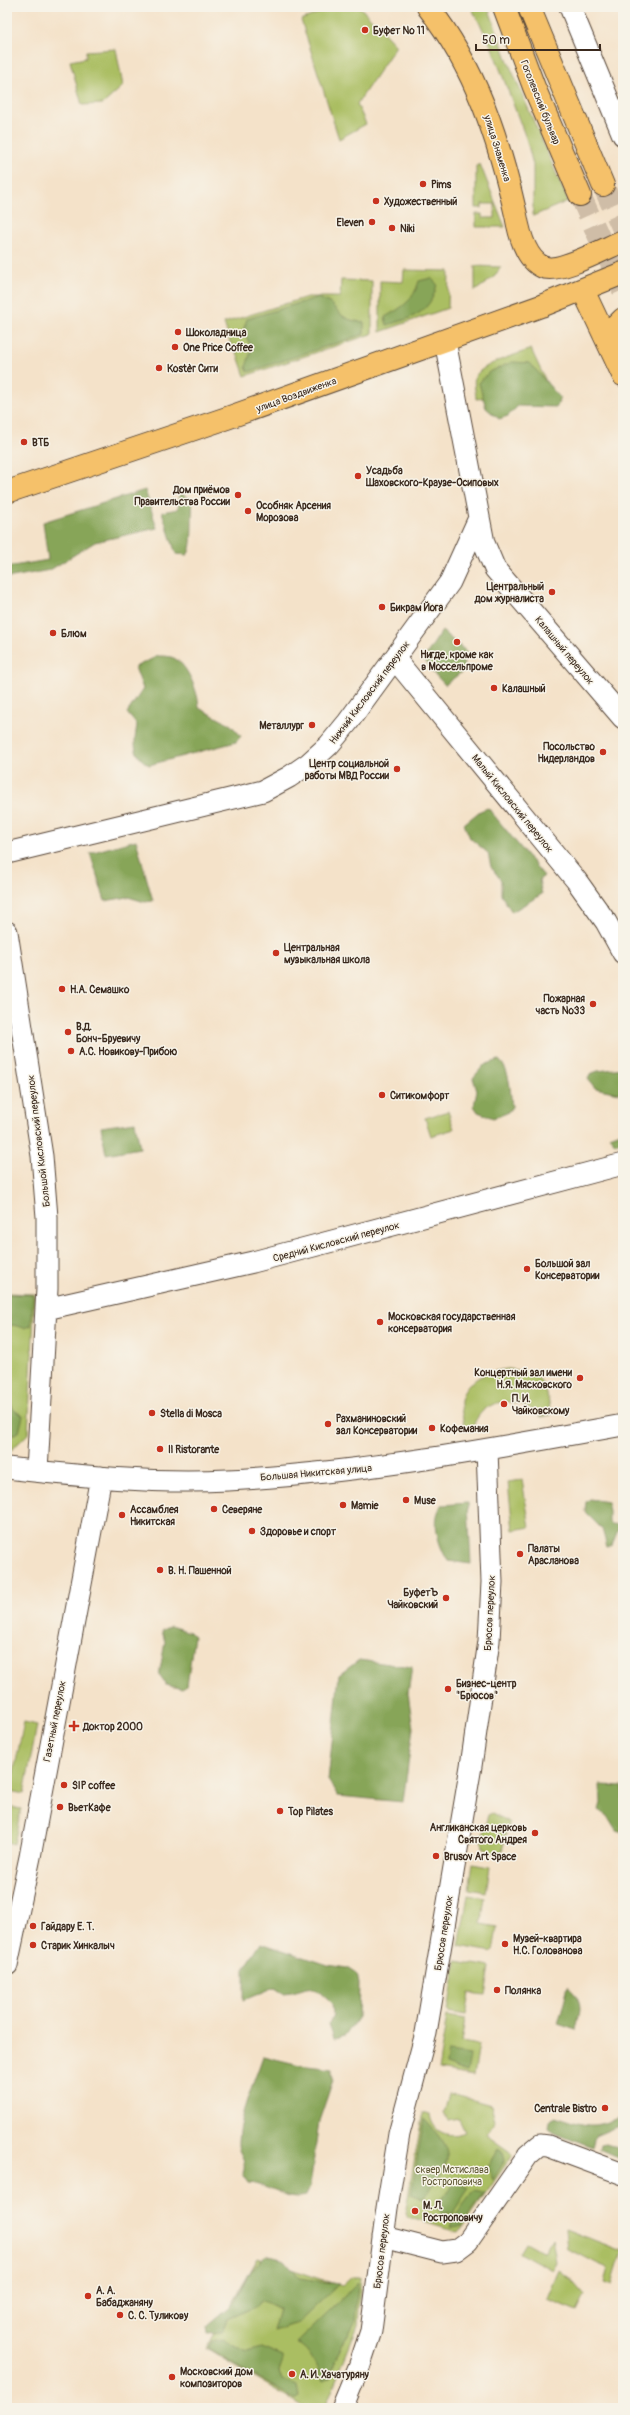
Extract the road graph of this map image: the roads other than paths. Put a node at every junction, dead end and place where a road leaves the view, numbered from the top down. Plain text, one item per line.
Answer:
1 (428, 7) edge
2 (504, 7) edge
3 (529, 7) edge
4 (570, 7) edge
5 (623, 135) edge
6 (603, 185) tunnel mouth
7 (580, 195) tunnel mouth
8 (623, 241) edge
9 (623, 273) edge
10 (583, 290) junction
11 (623, 319) edge
12 (445, 341) junction
13 (610, 347) junction
14 (623, 375) edge
15 (7, 492) edge
16 (479, 518) junction
17 (395, 659) junction
18 (623, 718) edge
19 (7, 853) edge
20 (7, 932) edge
21 (618, 944) edge
22 (623, 1164) edge
23 (46, 1309) junction
24 (623, 1425) edge
25 (487, 1450) junction
26 (7, 1468) edge
27 (37, 1471) junction
28 (102, 1477) junction
29 (7, 1965) edge
30 (623, 2174) edge
31 (383, 2237) junction
32 (342, 2408) edge

1 - 8 main road, улица Знаменка
2 - 7 main road, Гоголевский бульвар
3 - 6 main road
4 - 5 street
9 - 10 main road, улица Воздвиженка
10 - 12 main road, улица Воздвиженка
10 - 13 main road
11 - 13 main road
12 - 15 main road, улица Воздвиженка
12 - 16 street
13 - 14 main road
16 - 17 street, Нижний Кисловский переулок
16 - 18 street, Калашный переулок
17 - 19 street, Нижний Кисловский переулок
17 - 21 street, Малый Кисловский переулок
20 - 23 street, Большой Кисловский переулок
22 - 23 street, Средний Кисловский переулок
23 - 27 street, Большой Кисловский переулок
24 - 25 street, Большая Никитская улица
25 - 28 street, Большая Никитская улица
25 - 31 street, Брюсов переулок
26 - 27 street, Большая Никитская улица
27 - 28 street, Большая Никитская улица
28 - 29 street, Газетный переулок
30 - 31 street
31 - 32 street, Брюсов переулок

